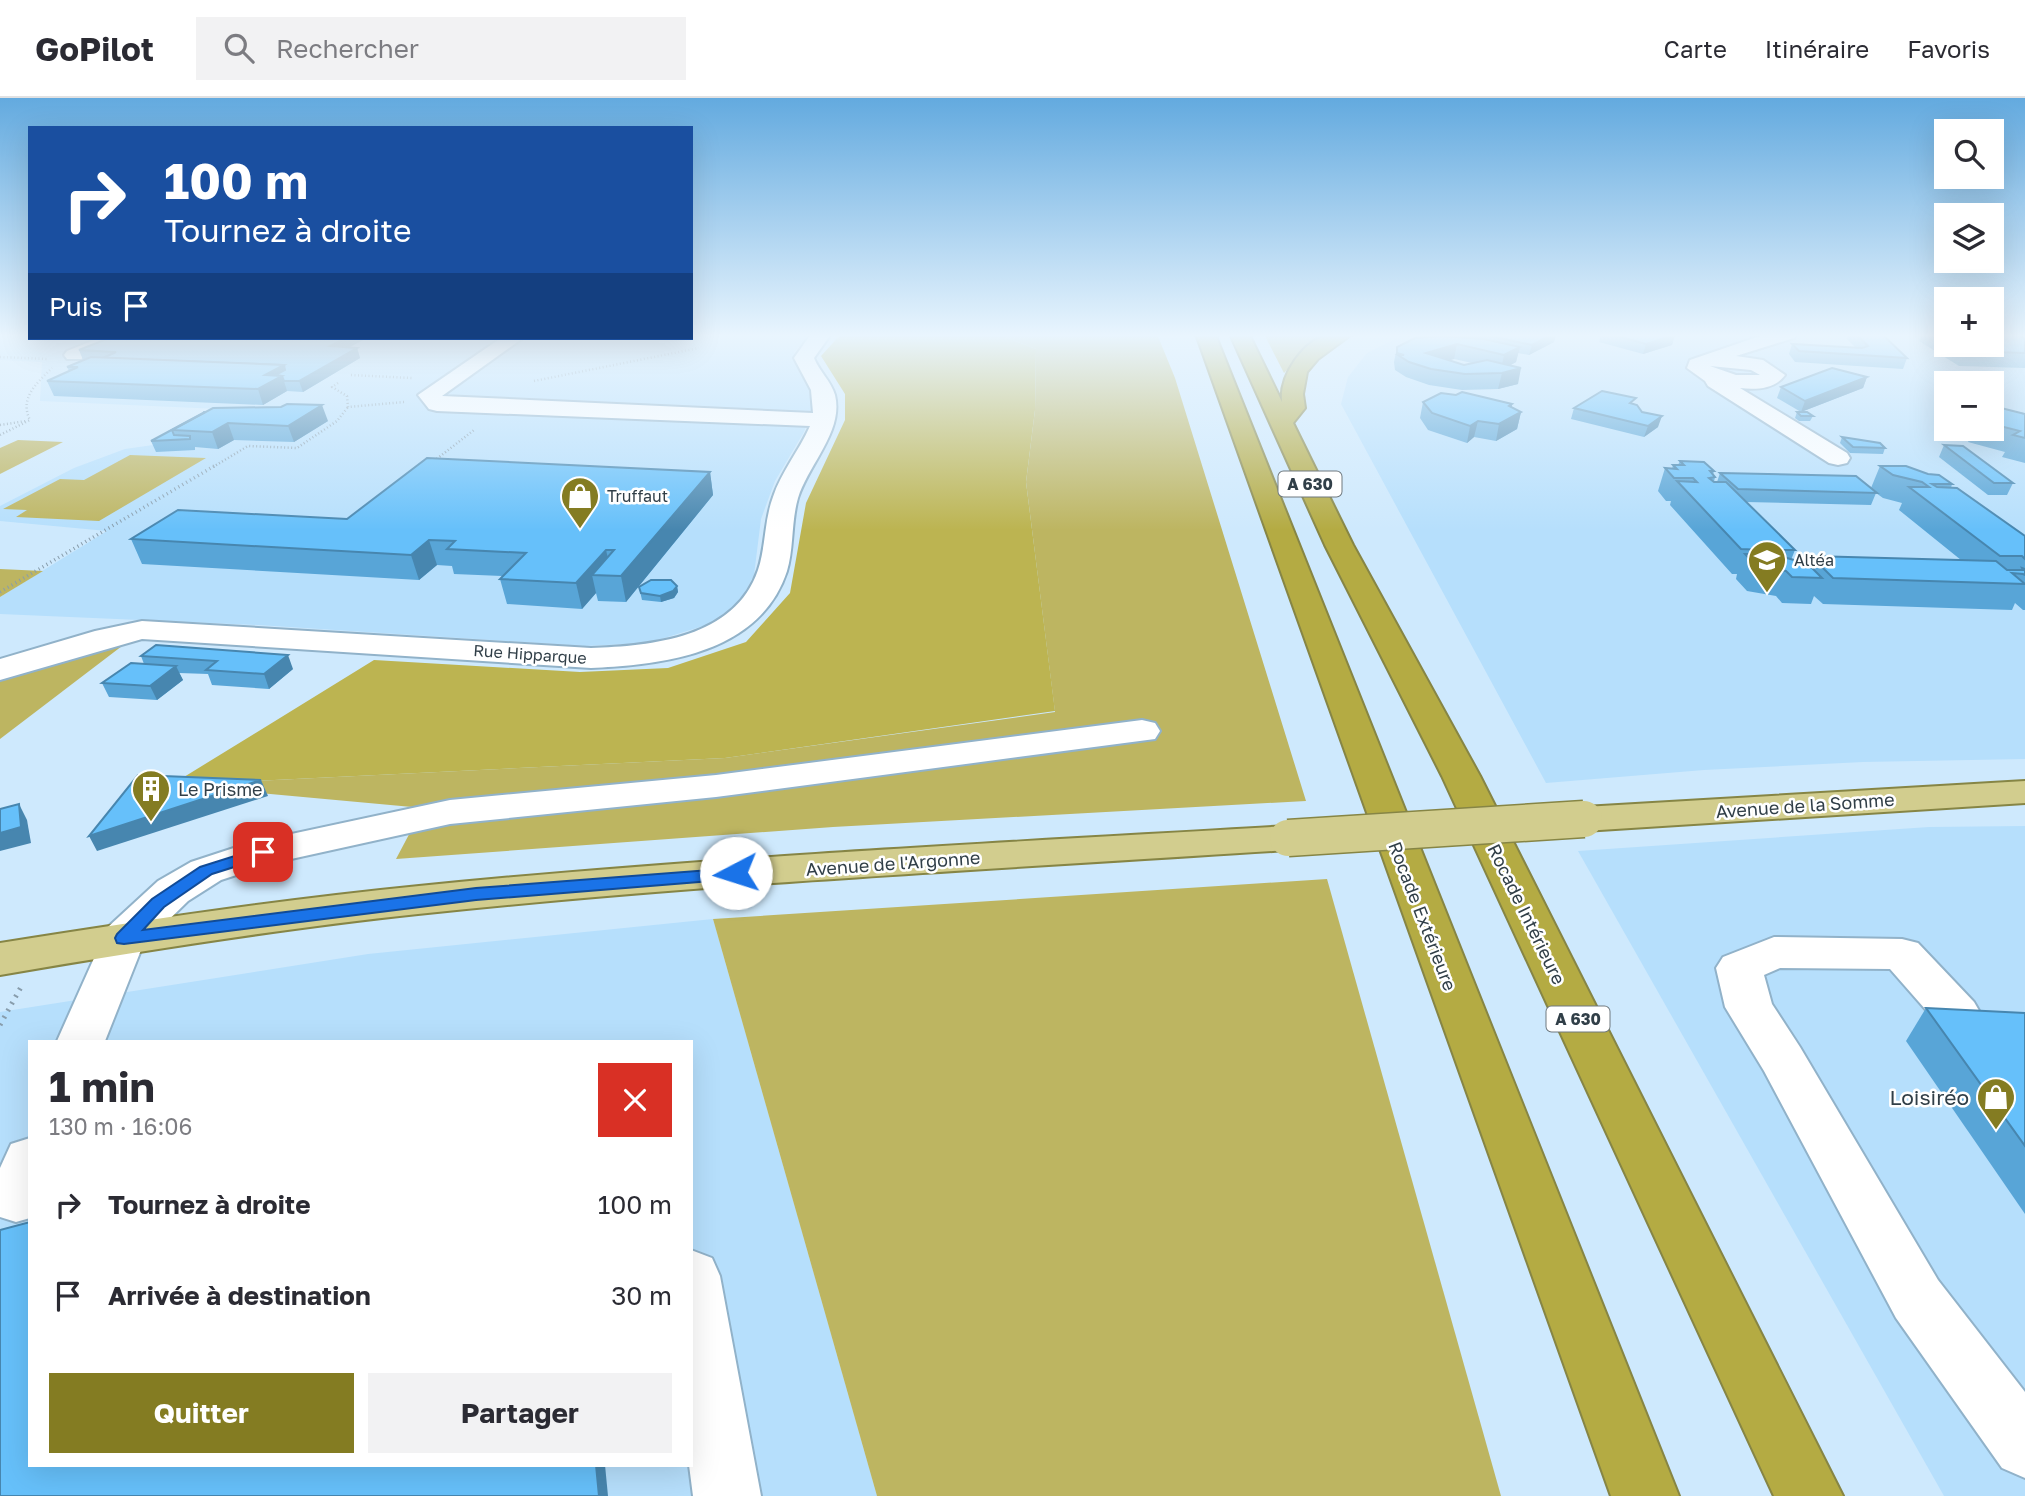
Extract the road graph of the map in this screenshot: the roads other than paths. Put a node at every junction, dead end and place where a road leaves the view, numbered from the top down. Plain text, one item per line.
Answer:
1 (433, 399) edge
2 (824, 399) edge
3 (1231, 399) edge
4 (1269, 399) edge
5 (1293, 399) edge
6 (1752, 399) edge
7 (1210, 404) dead end
8 (823, 420) junction
9 (1280, 424) junction
10 (1246, 437) junction
11 (1838, 458) dead end
12 (0, 670) edge
13 (1142, 731) dead end
14 (2025, 792) edge
15 (1288, 838) joint
16 (124, 938) junction
17 (0, 959) edge
18 (1957, 1014) edge
19 (81, 1040) edge
20 (693, 1288) edge
21 (2025, 1446) edge
22 (727, 1496) edge
23 (1645, 1496) edge
24 (1809, 1496) edge

1 - 8 street
2 - 8 street
3 - 10 highway, Rocade Extérieure / A 630
4 - 9 highway, Rocade Intérieure / A 630
5 - 9 highway
6 - 11 street
7 - 10 highway
8 - 12 street, Rue Hipparque
9 - 24 highway, Rocade Intérieure / A 630
10 - 23 highway, Rocade Extérieure / A 630
13 - 16 street
14 - 15 main road, Avenue de la Somme, bridge
15 - 16 main road, Avenue de l'Argonne
16 - 17 main road, Avenue de l'Argonne
16 - 19 street
18 - 21 street
20 - 22 street

